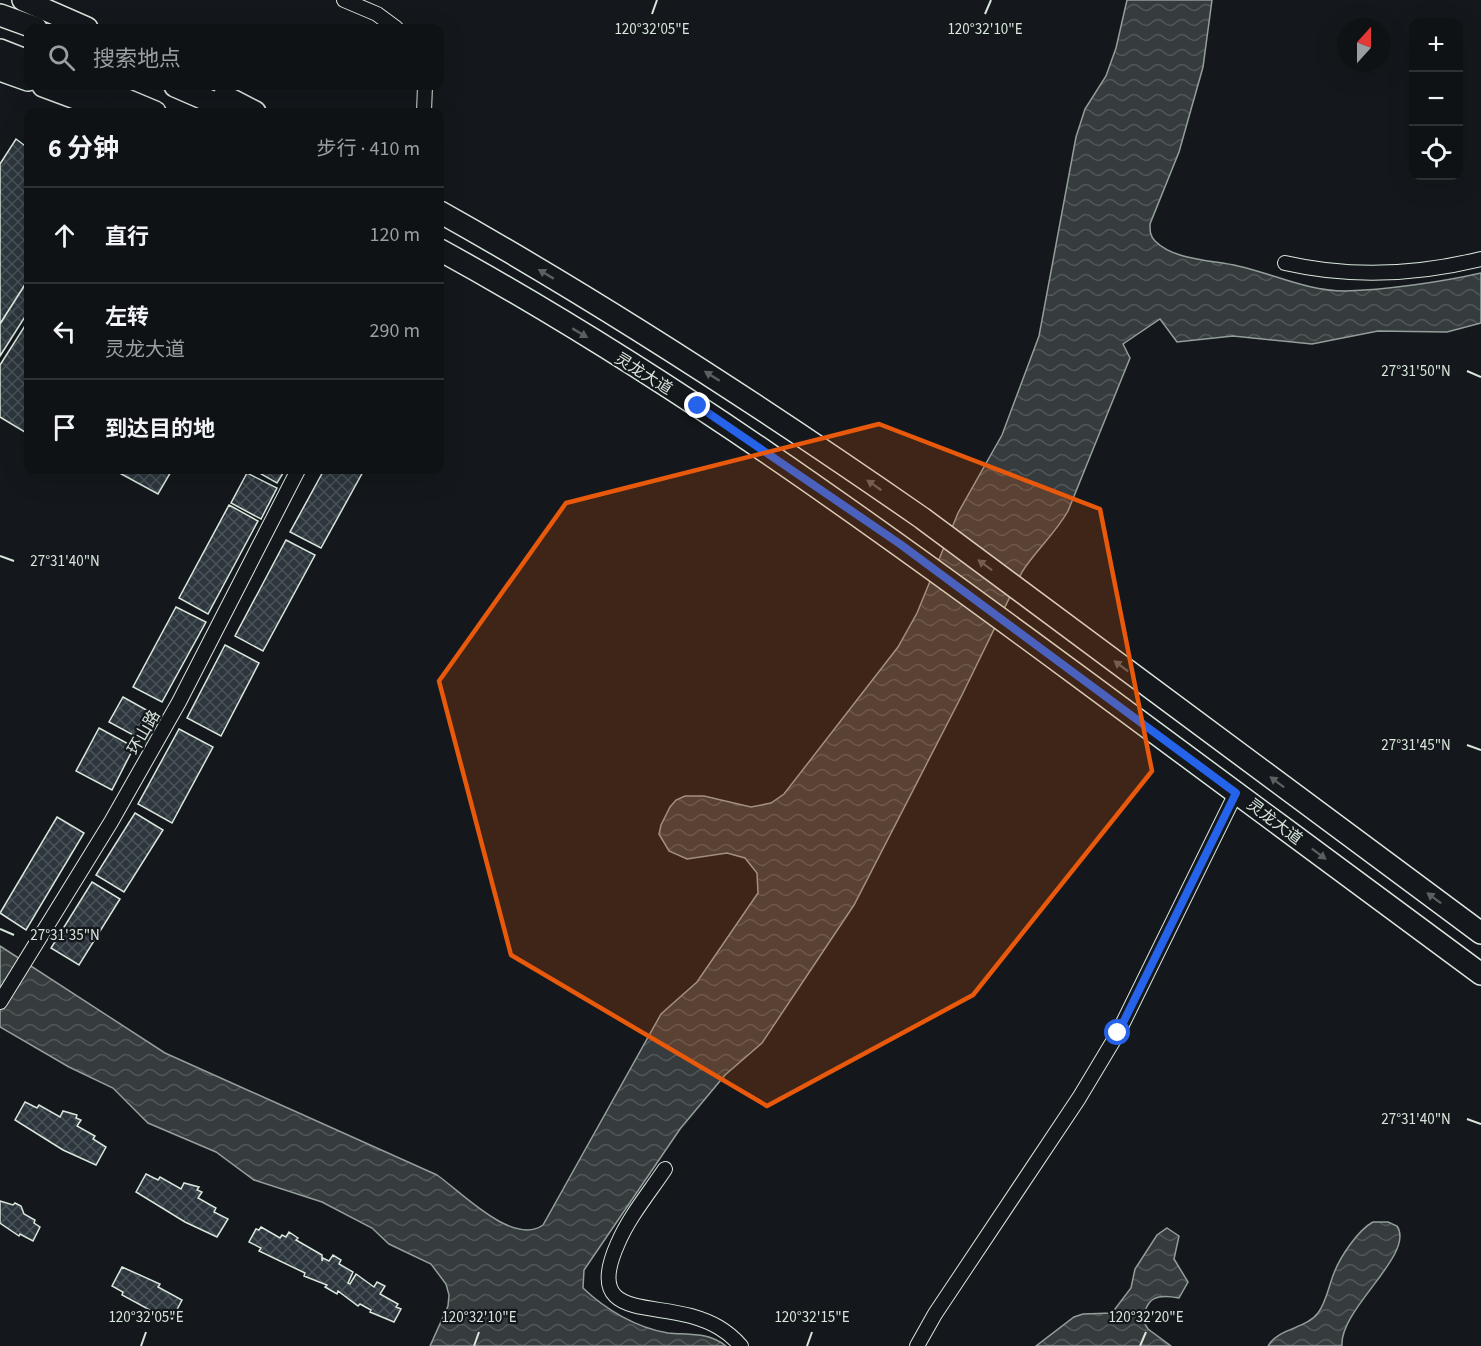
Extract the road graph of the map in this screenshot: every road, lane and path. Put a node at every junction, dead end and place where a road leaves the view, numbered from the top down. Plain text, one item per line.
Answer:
1 (23, 0) edge
2 (344, 0) edge
3 (0, 15) edge
4 (25, 24) edge
5 (78, 24) edge
6 (391, 24) edge
7 (0, 50) edge
8 (24, 59) edge
9 (0, 70) edge
10 (24, 79) edge
11 (54, 90) edge
12 (103, 90) edge
13 (184, 90) edge
14 (213, 90) edge
15 (425, 90) edge
16 (102, 108) edge
17 (145, 108) edge
18 (226, 108) edge
19 (247, 108) edge
20 (424, 108) edge
21 (444, 215) edge
22 (444, 252) edge
23 (1481, 259) edge
24 (1285, 263) dead end
25 (296, 474) edge
26 (1236, 793) junction
27 (1481, 933) edge
28 (1481, 974) edge
29 (0, 1002) edge
30 (665, 1169) dead end
31 (741, 1346) edge
32 (917, 1346) edge

1 - 5 main road
2 - 6 street
3 - 4 main road
7 - 8 main road
9 - 10 main road
11 - 16 main road
12 - 17 main road
13 - 18 main road
14 - 19 main road
15 - 20 street
27 -> 21 main road, 灵龙大道
22 -> 26 main road, 灵龙大道
23 - 24 street
25 - 29 street, 环山路
26 -> 28 main road, 灵龙大道
26 - 32 street
30 - 31 street

